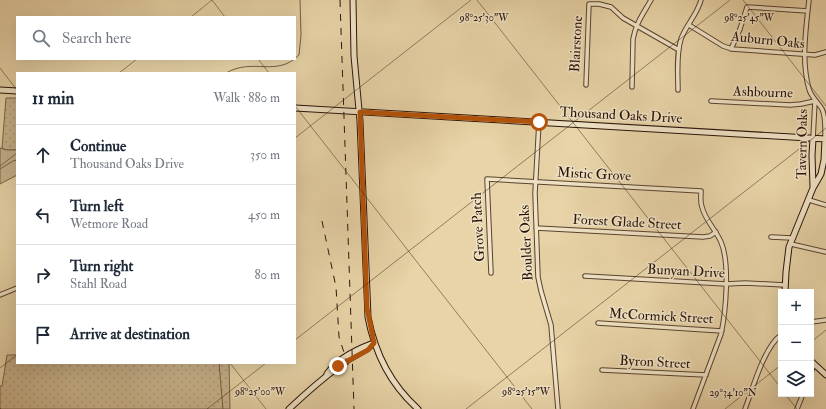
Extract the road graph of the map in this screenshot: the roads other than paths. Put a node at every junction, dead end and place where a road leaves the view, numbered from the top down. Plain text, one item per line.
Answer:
1 (353, 0) edge
2 (651, 0) edge
3 (701, 0) edge
4 (809, 0) edge
5 (808, 11) junction
6 (636, 25) junction
7 (689, 25) junction
8 (731, 49) junction
9 (679, 50) junction
10 (826, 52) edge
11 (805, 55) junction
12 (586, 85) dead end
13 (632, 87) dead end
14 (0, 90) edge
15 (678, 90) dead end
16 (16, 92) edge
17 (815, 100) junction
18 (711, 101) dead end
19 (296, 108) edge
20 (360, 112) junction
21 (539, 122) junction
22 (813, 139) junction
23 (825, 139) edge
24 (487, 179) joint
25 (535, 182) junction
26 (814, 188) junction
27 (809, 200) junction
28 (826, 204) edge
29 (536, 228) junction
30 (716, 232) junction
31 (771, 237) dead end
32 (792, 241) junction
33 (826, 252) edge
34 (491, 273) dead end
35 (585, 276) dead end
36 (726, 284) junction
37 (785, 285) junction
38 (16, 288) edge
39 (785, 289) edge
40 (0, 295) edge
41 (826, 320) edge
42 (814, 322) edge
43 (598, 324) dead end
44 (722, 331) junction
45 (778, 338) edge
46 (374, 343) junction
47 (814, 364) edge
48 (602, 370) dead end
49 (826, 375) edge
50 (706, 376) junction
51 (802, 397) edge
52 (289, 409) edge
53 (418, 409) edge
54 (558, 409) edge
55 (693, 409) edge
56 (745, 409) edge
57 (797, 409) edge

1 - 20 main road
2 - 6 street
3 - 7 street
4 - 5 street, Tavern Oaks
5 - 8 street
5 - 11 street, Tavern Oaks
6 - 9 street
6 - 12 street, Blairstone
6 - 13 street
7 - 8 street, Auburn Oaks
7 - 9 street
8 - 11 street, Auburn Oaks
9 - 15 street
10 - 11 street, Auburn Oaks
11 - 17 street, Tavern Oaks
14 - 16 main road
17 - 18 street, Ashbourne
17 - 22 street, Tavern Oaks
17 - 23 street, Tavern Oaks
19 - 20 main road, Thousand Oaks Drive
20 - 21 main road, Thousand Oaks Drive
20 - 46 main road
21 - 22 main road, Thousand Oaks Drive
21 - 25 street, Boulder Oaks
22 - 23 main road, Thousand Oaks Drive
22 - 26 main road, Tavern Oaks
23 - 26 main road, Tavern Oaks
24 - 25 street, Mistic Grove
24 - 34 street, Grove Patch
25 - 29 street, Boulder Oaks
25 - 30 street, Mistic Grove
26 - 27 main road, Tavern Oaks
27 - 28 street
27 - 32 main road, Tavern Oaks
29 - 30 street, Forest Glade Street
29 - 54 street, Boulder Oaks
30 - 36 street
31 - 32 street
32 - 33 street
32 - 37 main road, Tavern Oaks
35 - 36 street, Bunyan Drive
36 - 37 street, Bunyan Drive
36 - 44 street
37 - 39 main road, Tavern Oaks
38 - 40 street
41 - 42 street
43 - 44 street, McCormick Street
44 - 50 street
45 - 56 street
46 - 52 main road
46 - 53 main road
47 - 49 main road
48 - 50 street, Byron Street
50 - 55 street
51 - 57 street

